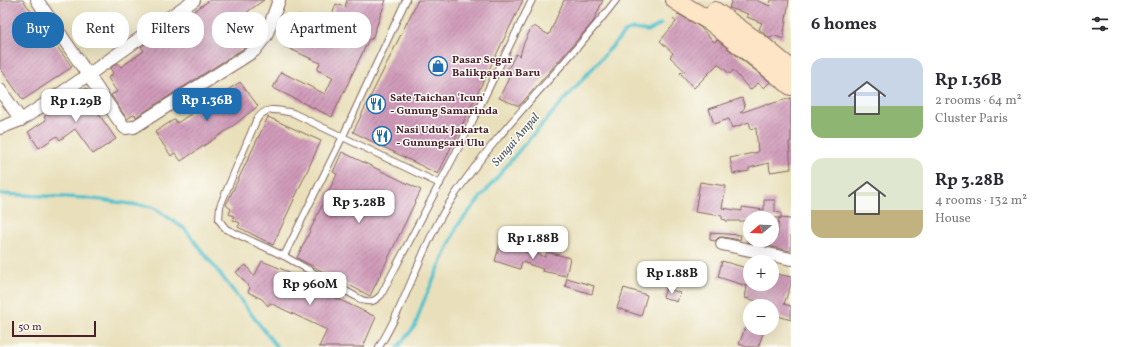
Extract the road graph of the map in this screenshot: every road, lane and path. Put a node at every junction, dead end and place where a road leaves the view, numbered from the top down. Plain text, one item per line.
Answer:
1 (37, 0) edge
2 (279, 0) edge
3 (406, 0) edge
4 (532, 0) edge
5 (616, 0) edge
6 (675, 0) edge
7 (700, 0) edge
8 (185, 2) edge
9 (714, 17) junction
10 (791, 69) edge
11 (88, 75) junction
12 (791, 86) edge
13 (0, 90) edge
14 (21, 120) junction
15 (0, 128) edge
16 (344, 136) junction
17 (440, 184) junction
18 (722, 244) dead end
19 (284, 256) junction
20 (791, 259) edge
21 (379, 347) edge

1 - 11 street
2 - 11 street
3 - 16 lane
4 - 17 lane
5 - 21 lane
6 - 9 main road
7 - 9 main road
8 - 11 street
9 - 10 main road
9 - 12 main road
11 - 14 street
13 - 14 street
14 - 15 street
16 - 17 lane
16 - 19 lane
16 - 19 lane
17 - 19 lane
18 - 20 street

